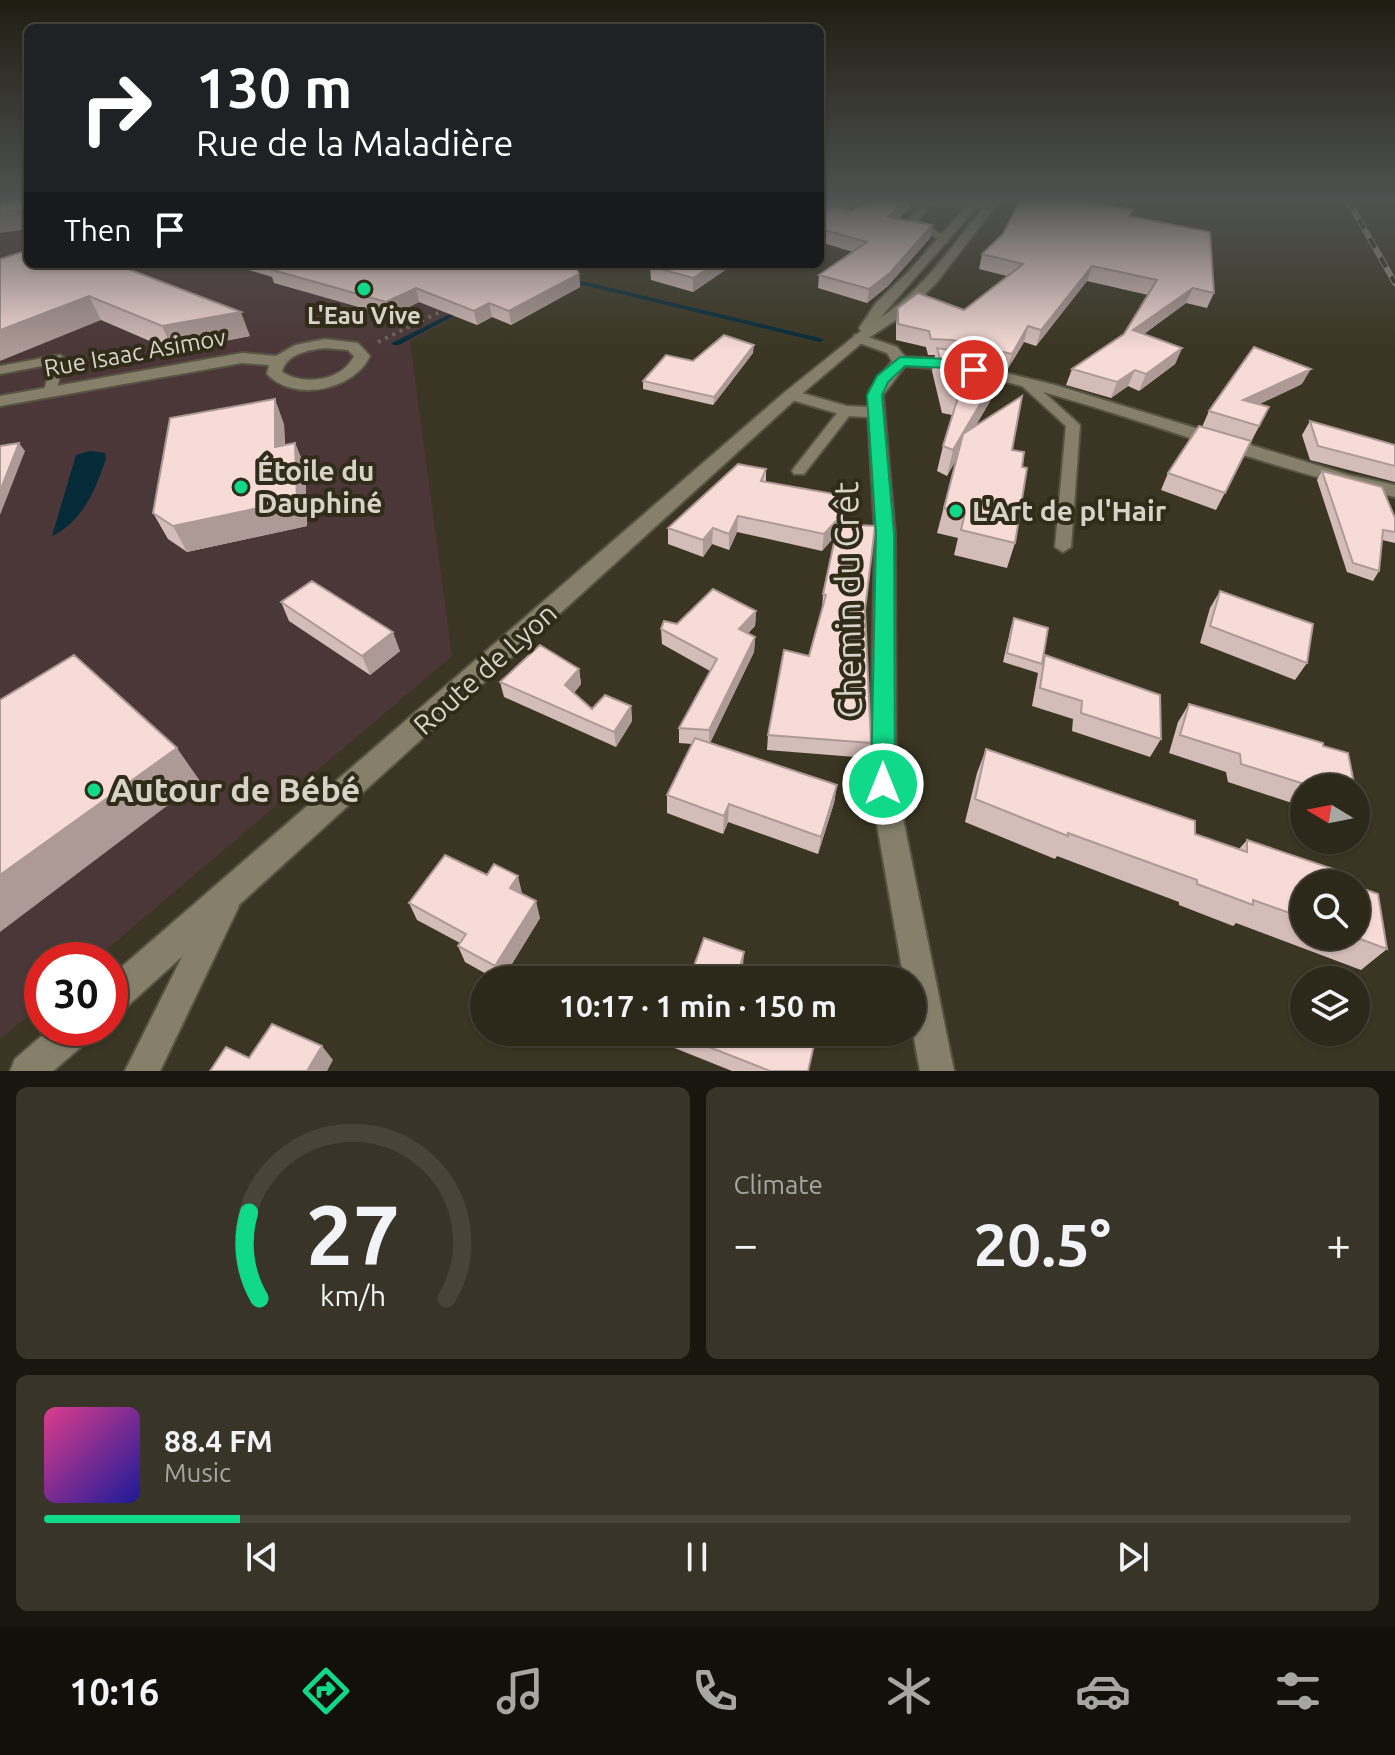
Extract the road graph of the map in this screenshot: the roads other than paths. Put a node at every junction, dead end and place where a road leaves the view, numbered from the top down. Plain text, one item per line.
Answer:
1 (935, 250) edge
2 (952, 250) edge
3 (859, 338) junction
4 (278, 361) junction
5 (900, 361) junction
6 (0, 370) edge
7 (1025, 382) junction
8 (49, 393) junction
9 (791, 395) junction
10 (0, 401) edge
11 (846, 411) junction
12 (875, 412) junction
13 (799, 471) dead end
14 (1395, 491) edge
15 (1063, 547) dead end
16 (229, 897) junction
17 (128, 984) edge
18 (56, 1046) edge
19 (27, 1071) edge
20 (142, 1071) edge
21 (937, 1071) edge

1 - 3 street
2 - 3 street
3 - 5 street
3 - 9 street, Route de Lyon
4 - 4 street, Rue Isaac Asimov
4 - 8 street, Rue Isaac Asimov
5 - 7 street
5 - 12 street, Chemin du Crêt
6 - 8 lane
7 - 14 street
7 - 15 lane
8 - 10 street, Rue Isaac Asimov
9 - 11 street
9 - 16 street, Route de Lyon
11 - 12 street
11 - 13 lane
12 - 21 street, Chemin du Crêt
16 - 17 street, Route de Lyon
16 - 20 street
18 - 19 street

